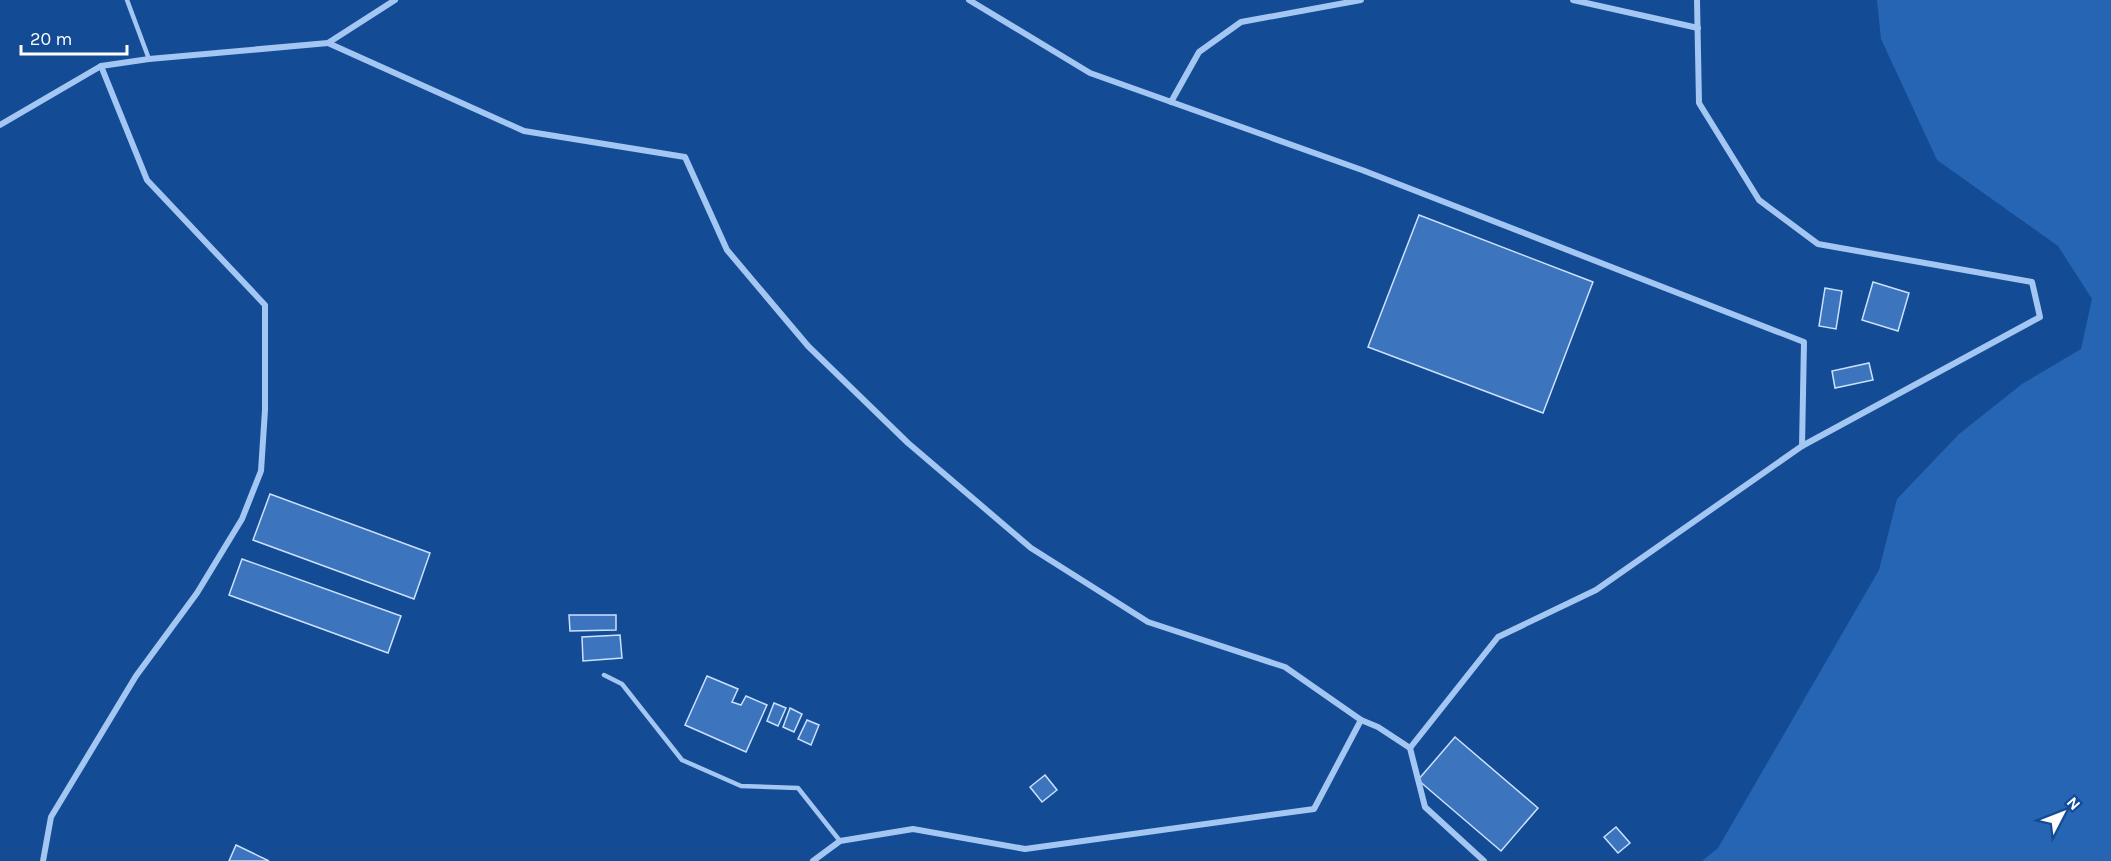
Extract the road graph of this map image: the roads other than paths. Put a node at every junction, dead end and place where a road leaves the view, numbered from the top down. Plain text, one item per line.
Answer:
1 (127, 0) edge
2 (395, 0) edge
3 (969, 0) edge
4 (1361, 0) edge
5 (1573, 0) edge
6 (1697, 0) edge
7 (1698, 28) junction
8 (328, 43) junction
9 (149, 59) junction
10 (101, 66) junction
11 (1172, 102) junction
12 (0, 125) edge
13 (1802, 446) junction
14 (604, 675) dead end
15 (1361, 720) junction
16 (1410, 748) junction
17 (840, 841) junction
18 (43, 861) edge
19 (813, 861) edge
20 (1484, 861) edge

1 - 9 lane
2 - 8 street
3 - 11 street
4 - 11 street
5 - 7 street
6 - 7 street
7 - 13 street
8 - 9 street
8 - 15 street
9 - 10 street
10 - 12 street
10 - 18 street
11 - 13 street
13 - 16 street
14 - 17 lane
15 - 16 street
15 - 17 street
16 - 20 street
17 - 19 street

